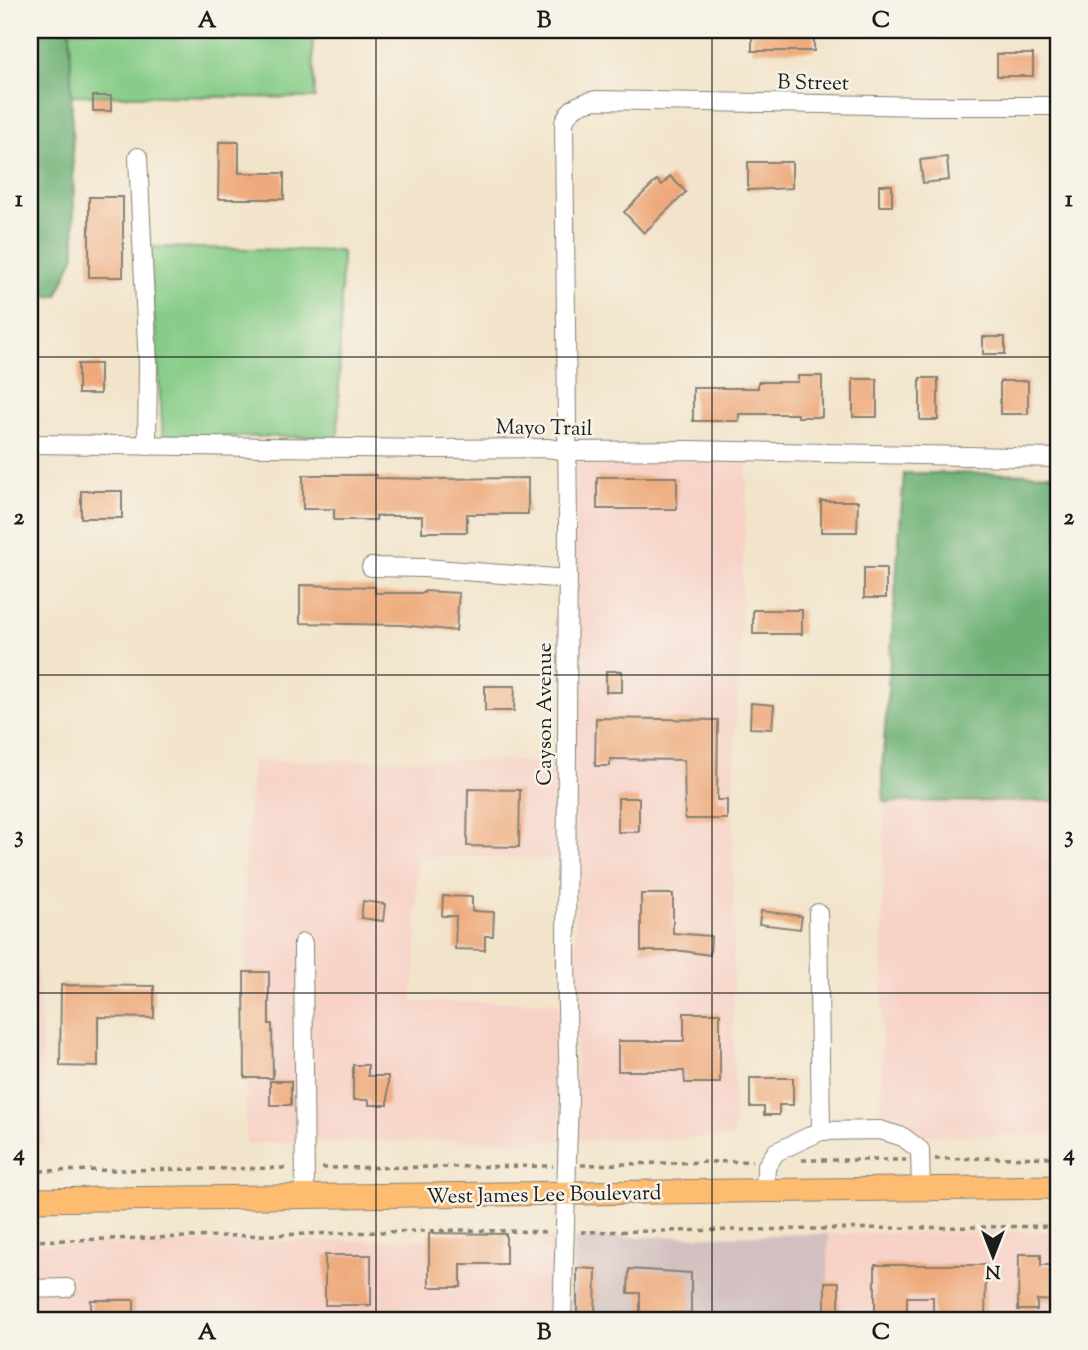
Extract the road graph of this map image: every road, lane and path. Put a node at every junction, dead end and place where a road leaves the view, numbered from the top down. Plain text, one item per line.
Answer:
1 (1058, 106) edge
2 (570, 110) joint
3 (138, 158) dead end
4 (30, 444) edge
5 (147, 446) junction
6 (568, 450) junction
7 (1058, 458) edge
8 (371, 567) dead end
9 (568, 579) junction
10 (818, 913) dead end
11 (303, 943) dead end
12 (821, 1131) junction
13 (1058, 1157) edge
14 (770, 1160) junction
15 (920, 1160) junction
16 (567, 1165) junction
17 (305, 1168) junction
18 (30, 1171) edge
19 (1058, 1188) edge
20 (920, 1190) junction
21 (566, 1192) junction
22 (765, 1192) junction
23 (305, 1196) junction
24 (30, 1200) edge
25 (1058, 1226) edge
26 (565, 1232) junction
27 (30, 1241) edge
28 (67, 1288) dead end
29 (30, 1289) edge
30 (562, 1320) edge

1 - 2 street, B Street
2 - 6 street, Cayson Avenue
3 - 5 street
4 - 5 street, Mayo Trail
5 - 6 street, Mayo Trail
6 - 7 street, Mayo Trail
6 - 9 street, Cayson Avenue
8 - 9 street
9 - 16 street, Cayson Avenue
10 - 12 street
11 - 17 street
12 - 14 street
12 - 15 street
13 - 15 path
14 - 15 path
14 - 16 path
14 - 22 street
15 - 20 street
16 - 17 path
16 - 21 street, Cayson Avenue
17 - 18 path
17 - 23 street
19 - 20 main road, West James Lee Boulevard
20 - 22 main road, West James Lee Boulevard
21 - 22 main road, West James Lee Boulevard
21 - 23 main road, West James Lee Boulevard
21 - 26 street, Cayson Avenue
23 - 24 main road, West James Lee Boulevard
25 - 26 path
26 - 27 path
26 - 30 street, Cayson Avenue
28 - 29 street

